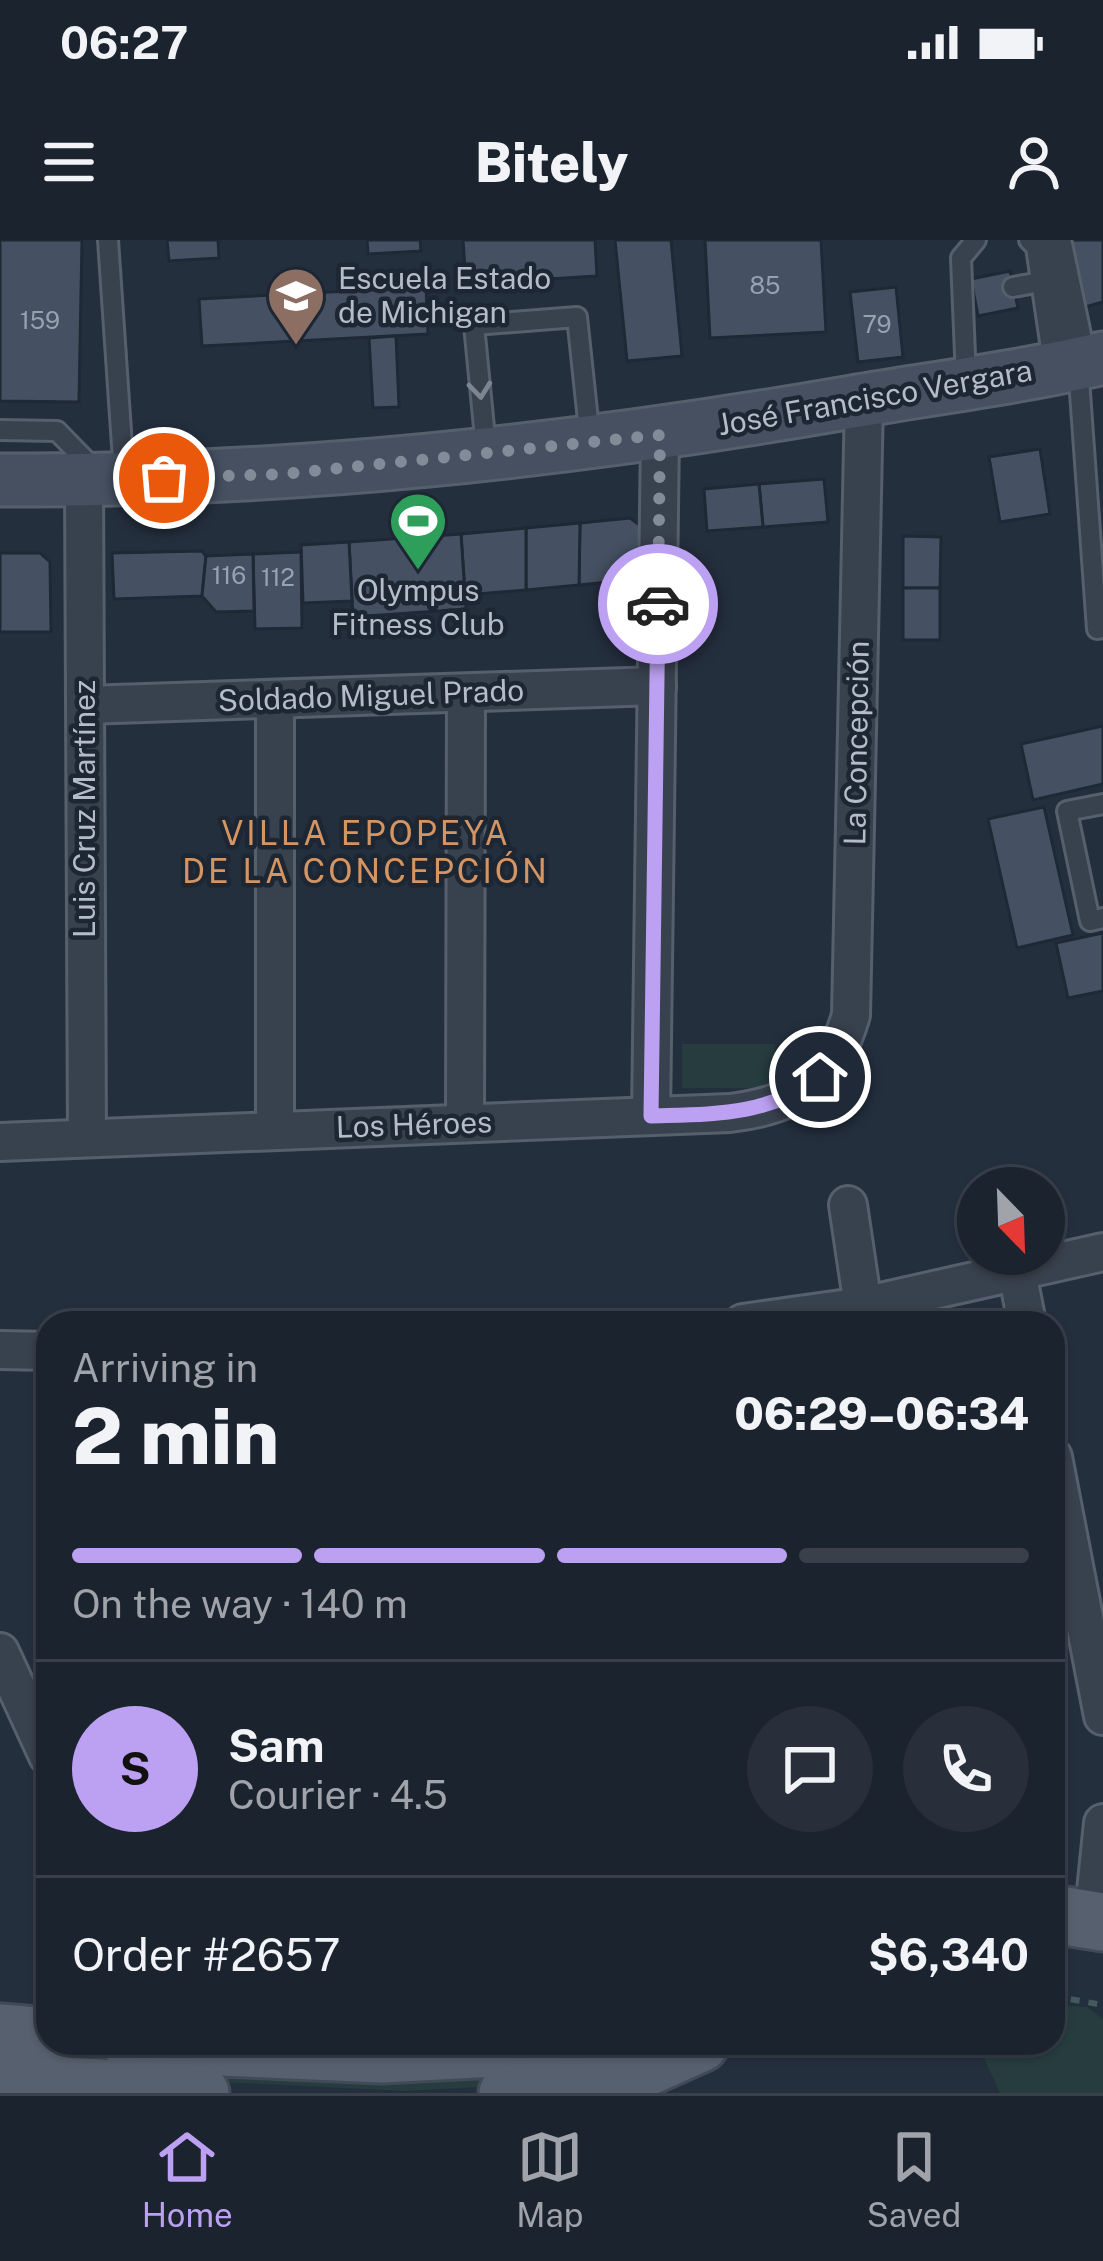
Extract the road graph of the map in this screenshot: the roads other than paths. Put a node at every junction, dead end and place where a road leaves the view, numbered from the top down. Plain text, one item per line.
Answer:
1 (108, 240) edge
2 (976, 240) edge
3 (1029, 240) edge
4 (1052, 240) edge
5 (1041, 282) junction
6 (1013, 287) dead end
7 (1078, 363) edge
8 (966, 382) junction
9 (864, 400) junction
10 (0, 430) edge
11 (660, 435) junction
12 (590, 444) junction
13 (487, 455) junction
14 (0, 480) edge
15 (104, 480) junction
16 (1103, 628) edge
17 (657, 686) junction
18 (466, 693) junction
19 (274, 699) junction
20 (85, 706) junction
21 (1103, 804) edge
22 (1097, 920) edge
23 (820, 1077) joint
24 (651, 1116) junction
25 (465, 1124) junction
26 (275, 1131) junction
27 (87, 1138) junction
28 (0, 1142) edge
29 (848, 1205) dead end
30 (1103, 1252) edge
31 (1065, 1261) edge
32 (1005, 1275) edge
33 (1018, 1275) edge
34 (848, 1311) edge
35 (856, 1311) edge
36 (1025, 1311) edge
37 (0, 1350) edge
38 (36, 1351) edge
39 (1065, 1519) edge
40 (0, 1652) edge
41 (1103, 1716) edge
42 (36, 1730) edge
43 (1103, 1823) edge
44 (1081, 1932) edge
45 (0, 2033) edge
46 (36, 2035) edge
47 (497, 2055) edge
48 (632, 2055) edge
49 (172, 2056) edge
50 (598, 2061) edge
51 (0, 2083) edge
52 (508, 2093) edge

1 - 15 lane
2 - 8 lane
3 - 5 lane
4 - 7 street
5 - 6 lane
5 - 7 lane
7 - 8 main road, José Francisco Vergara
7 - 16 lane
8 - 9 main road, José Francisco Vergara
9 - 11 main road, José Francisco Vergara
9 - 23 street, La Concepción
10 - 15 lane
11 - 12 main road, José Francisco Vergara
11 - 17 street
12 - 13 main road, José Francisco Vergara
12 -> 13 lane
13 - 15 main road, José Francisco Vergara
14 - 15 main road, José Francisco Vergara
15 - 20 street, Luis Cruz Martínez
17 - 18 street, Soldado Miguel Prado
17 - 24 street
18 - 19 street, Soldado Miguel Prado
18 - 25 street
19 - 20 street, Soldado Miguel Prado
19 - 26 street
20 - 27 street, Luis Cruz Martínez
21 - 22 lane
23 - 24 street, Los Héroes
24 - 25 street, Los Héroes
25 - 26 street, Los Héroes
26 - 27 street, Los Héroes
27 - 28 street, Los Héroes
29 - 34 street
30 - 31 street
32 - 35 street
33 - 36 street
37 - 38 street
39 - 41 street
40 - 42 street
43 - 44 street
45 - 46 main road
47 - 50 main road
48 - 50 main road
49 - 51 main road
50 - 52 main road

